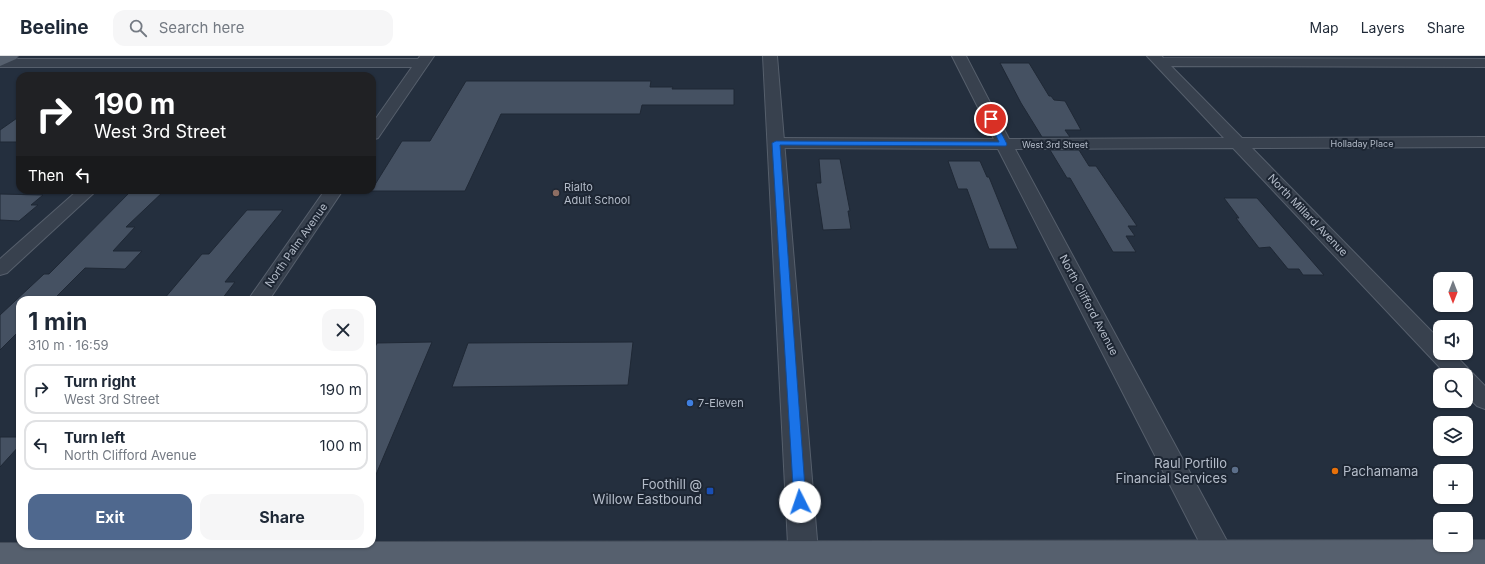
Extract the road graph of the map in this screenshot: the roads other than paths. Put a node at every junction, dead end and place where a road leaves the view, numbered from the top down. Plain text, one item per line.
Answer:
1 (770, 56) edge
2 (959, 56) edge
3 (14, 59) edge
4 (1156, 59) edge
5 (424, 60) edge
6 (0, 62) edge
7 (1485, 63) edge
8 (218, 65) edge
9 (376, 129) edge
10 (1485, 142) edge
11 (776, 143) junction
12 (1238, 143) junction
13 (1004, 144) junction
14 (83, 194) edge
15 (331, 194) edge
16 (0, 268) edge
17 (261, 296) edge
18 (1454, 368) edge
19 (1473, 388) edge
20 (1485, 400) edge
21 (85, 550) edge
22 (1485, 553) edge
23 (1220, 554) junction
24 (0, 556) edge
25 (804, 560) edge

1 - 11 street
2 - 13 street, North Clifford Avenue
3 - 6 main road
3 - 8 street
4 - 7 street
4 - 12 street, North Millard Avenue
5 - 8 street
5 - 9 street
10 - 12 street, Holladay Place
11 - 13 street, West 3rd Street
11 - 25 street
12 - 13 street, West 3rd Street
12 - 18 street, North Millard Avenue
13 - 23 street, North Clifford Avenue
14 - 16 street
15 - 17 street, North Palm Avenue
19 - 20 street
21 - 24 main road
21 - 25 main road
22 - 23 main road
23 - 25 main road

